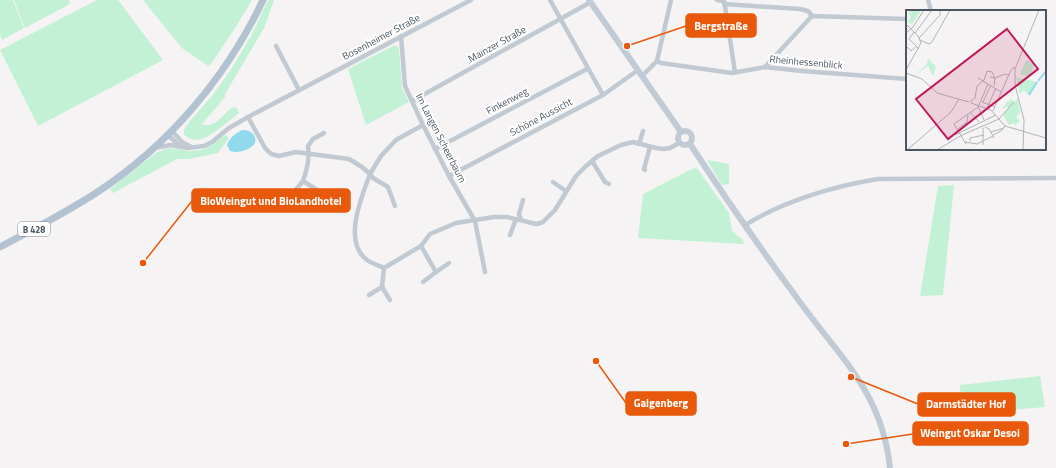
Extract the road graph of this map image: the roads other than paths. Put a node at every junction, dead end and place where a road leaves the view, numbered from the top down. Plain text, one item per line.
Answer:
1 (263, 0) edge
2 (471, 0) edge
3 (550, 0) edge
4 (671, 0) edge
5 (717, 0) edge
6 (928, 0) edge
7 (590, 1) edge
8 (724, 2) edge
9 (931, 10) edge
10 (812, 16) junction
11 (560, 19) junction
12 (906, 19) edge
13 (402, 36) junction
14 (276, 46) dead end
15 (656, 61) junction
16 (765, 67) junction
17 (587, 69) junction
18 (638, 70) junction
19 (735, 72) junction
20 (642, 76) junction
21 (906, 79) edge
22 (298, 90) junction
23 (603, 95) junction
24 (412, 101) junction
25 (248, 117) junction
26 (423, 125) junction
27 (643, 131) dead end
28 (681, 132) junction
29 (170, 133) junction
30 (324, 133) dead end
31 (679, 143) junction
32 (639, 144) junction
33 (690, 144) junction
34 (179, 145) junction
35 (650, 147) junction
36 (192, 148) junction
37 (153, 149) junction
38 (435, 149) junction
39 (310, 153) junction
40 (592, 161) junction
41 (645, 170) dead end
42 (370, 174) junction
43 (449, 176) junction
44 (1056, 178) edge
45 (303, 181) junction
46 (553, 182) dead end
47 (609, 184) dead end
48 (566, 191) junction
49 (294, 192) dead end
50 (331, 199) dead end
51 (523, 200) dead end
52 (395, 206) dead end
53 (475, 220) junction
54 (519, 220) junction
55 (745, 225) junction
56 (510, 235) dead end
57 (421, 246) junction
58 (0, 247) edge
59 (449, 264) dead end
60 (384, 268) junction
61 (436, 272) junction
62 (486, 272) dead end
63 (423, 282) dead end
64 (382, 287) junction
65 (368, 295) dead end
66 (390, 300) dead end
67 (890, 468) edge

1 - 29 main road, B 428
2 - 13 street, Bosenheimer Straße
3 - 11 street
4 - 15 street
5 - 8 street
6 - 9 street
7 - 11 street, Mainzer Straße
7 - 18 main road
8 - 10 street
8 - 19 street
10 - 12 street
10 - 16 street
11 - 17 street
11 - 24 street, Mainzer Straße
13 - 22 street, Bosenheimer Straße
13 - 24 street, Im Langen Scheerbaum
14 - 22 street
15 - 19 street, Rheinhessenblick
15 - 20 street
16 - 19 street, Rheinhessenblick
16 - 21 street, Rheinhessenblick
17 - 23 street
17 - 38 street, Finkenweg
18 - 20 main road
18 - 23 street, Schöne Aussicht
20 - 28 main road
22 - 25 street, Bosenheimer Straße
23 - 43 street, Schöne Aussicht
24 - 26 street, Im Langen Scheerbaum
25 - 36 street, Bosenheimer Straße
25 - 39 street
26 - 38 street, Im Langen Scheerbaum
26 - 42 street
27 - 32 street
28 - 31 main road
28 - 33 main road
29 - 34 street
29 - 36 street
29 - 37 main road, B 428
30 - 39 street
31 - 33 main road
31 - 35 street
32 - 35 street
32 - 40 street
33 - 55 main road
34 - 36 street
34 - 37 street
35 - 41 street
37 - 58 main road, B 428
38 - 43 street, Im Langen Scheerbaum
39 - 42 street
39 - 45 street
40 - 47 street
40 - 48 street
42 - 52 street
42 - 60 street
43 - 53 street, Im Langen Scheerbaum
44 - 55 street
45 - 49 street
45 - 50 street
46 - 48 street
48 - 54 street
51 - 54 street
53 - 54 street
53 - 57 street
53 - 62 street, Im Langen Scheerbaum
54 - 56 street
55 - 67 main road
57 - 60 street
57 - 61 street
59 - 61 street
60 - 64 street
61 - 63 street
64 - 65 street
64 - 66 street

